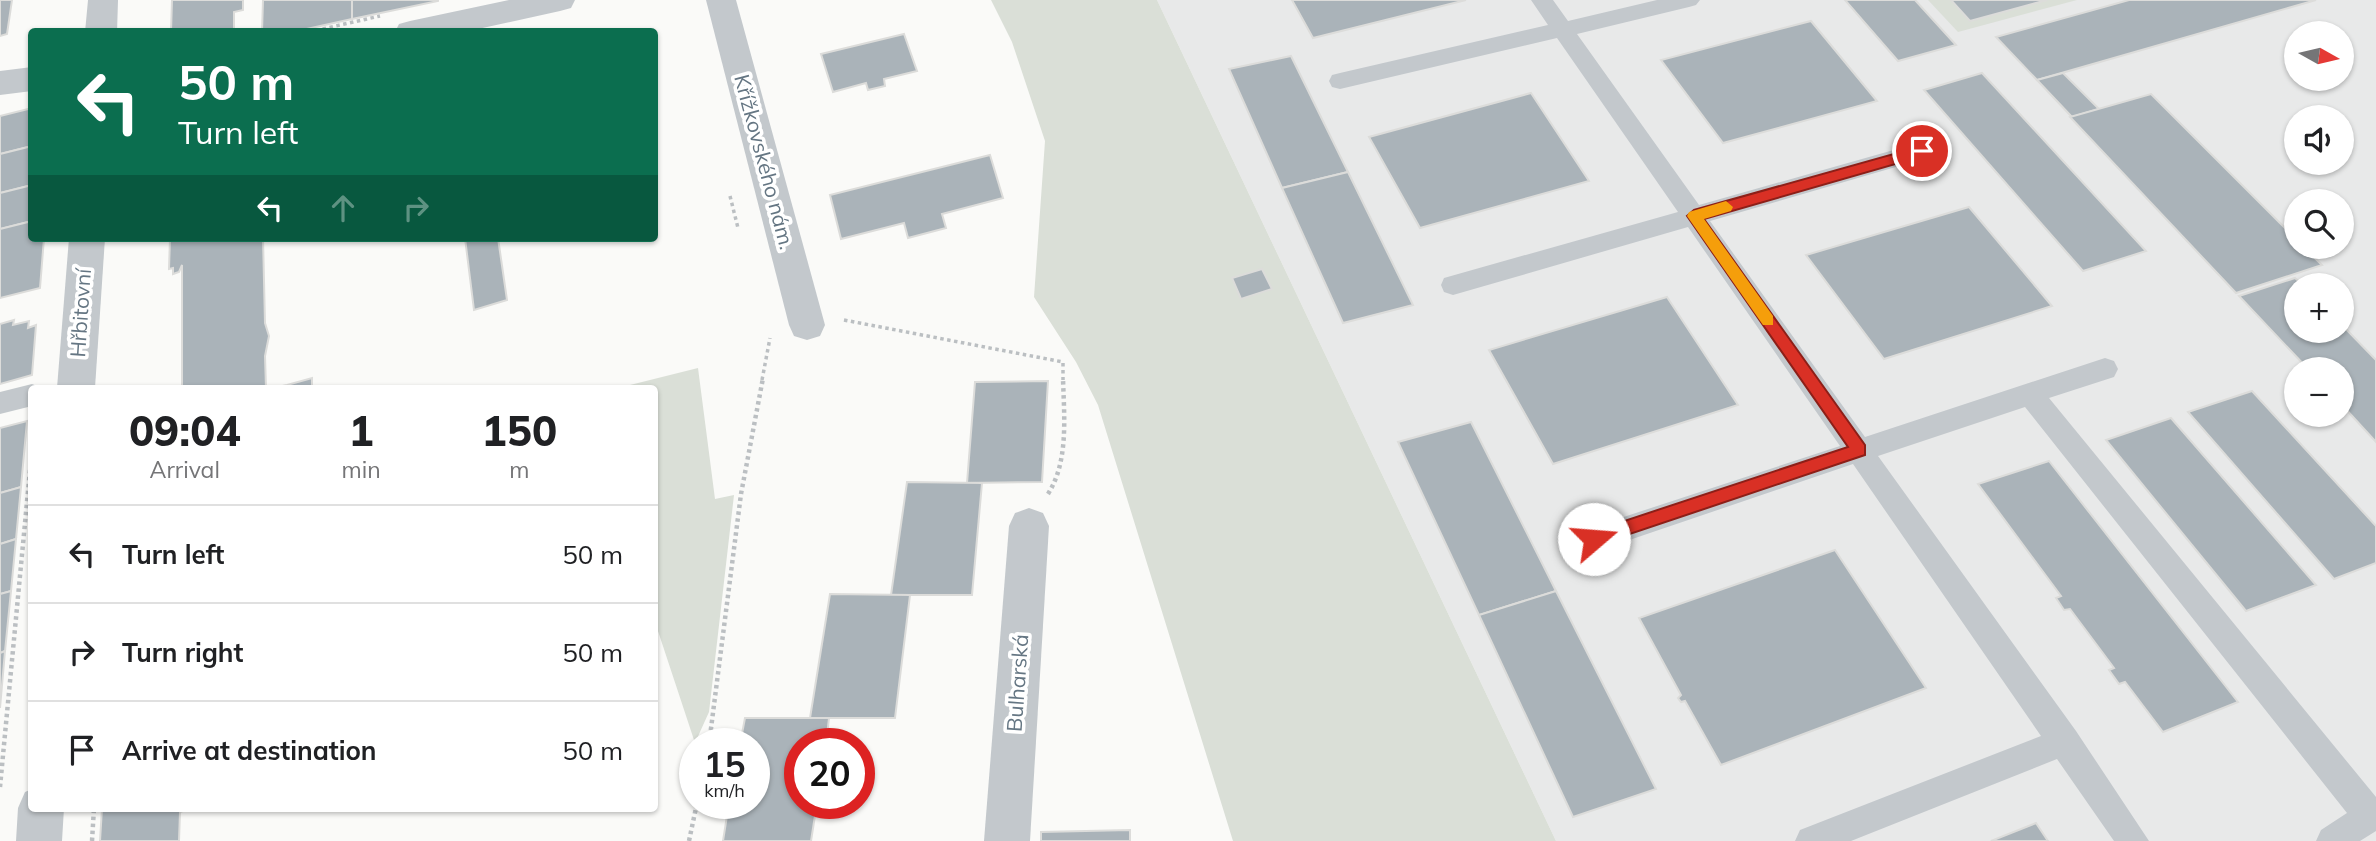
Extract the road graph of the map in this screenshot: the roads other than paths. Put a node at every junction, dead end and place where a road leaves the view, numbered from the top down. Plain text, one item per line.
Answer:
1 (103, 0) edge
2 (560, 0) edge
3 (721, 0) edge
4 (1542, 0) edge
5 (1689, 0) edge
6 (101, 28) edge
7 (429, 28) edge
8 (1563, 29) junction
9 (28, 80) edge
10 (1340, 81) dead end
11 (0, 83) edge
12 (1922, 151) dead end
13 (1694, 216) junction
14 (87, 242) edge
15 (1453, 285) dead end
16 (807, 325) road end
17 (2105, 369) dead end
18 (69, 385) edge
19 (2030, 394) junction
20 (28, 396) edge
21 (0, 403) edge
22 (1860, 450) junction
23 (1029, 526) road end
24 (1594, 539) dead end
25 (2065, 741) junction
26 (41, 812) edge
27 (2372, 815) edge
28 (39, 841) edge
29 (1007, 841) edge
30 (1811, 841) edge
31 (2133, 841) edge
32 (2332, 841) edge

1 - 6 street
2 - 7 street
3 - 16 street, Křížkovského nám.
4 - 8 lane
5 - 8 lane
8 - 10 lane
8 - 13 lane
9 - 11 street
12 - 13 lane
13 - 15 lane
13 - 22 lane
14 - 18 street, Hřbitovní
17 - 19 lane
19 - 22 lane
19 - 27 lane
20 - 21 lane
22 - 24 lane
22 - 25 lane
23 - 29 street, Bulharská
25 - 30 lane
25 - 31 lane
26 - 28 street
27 - 32 lane

